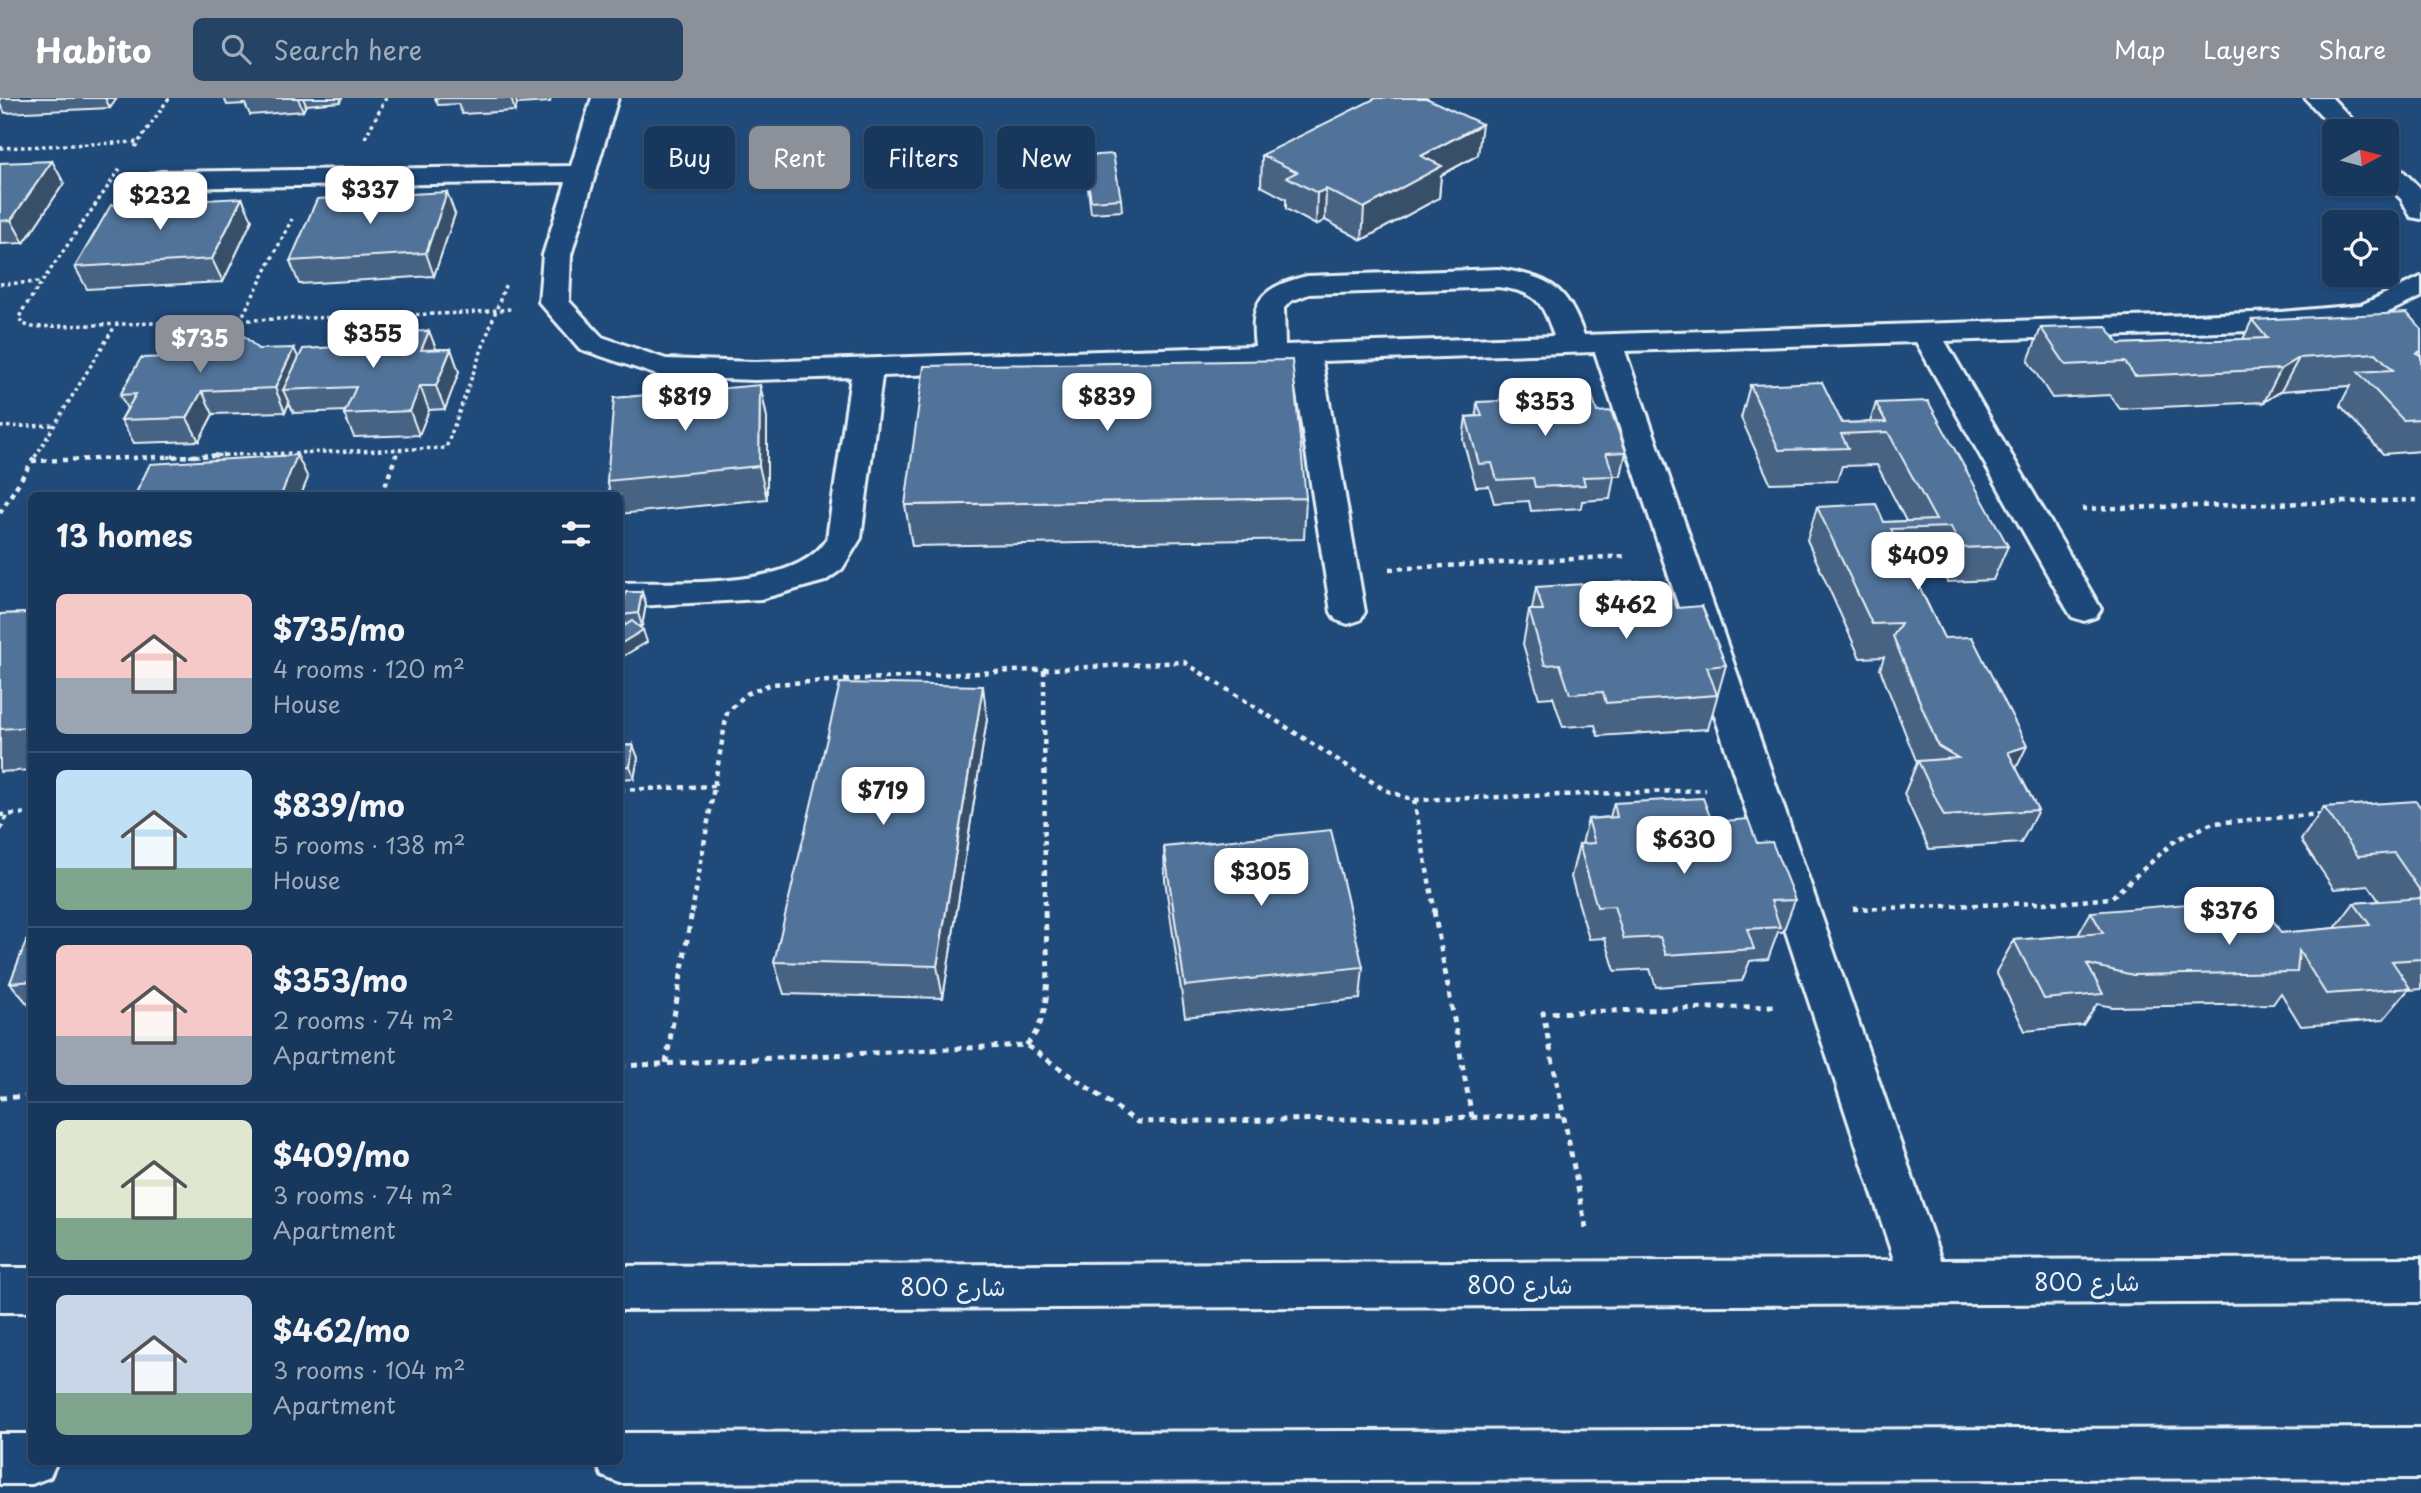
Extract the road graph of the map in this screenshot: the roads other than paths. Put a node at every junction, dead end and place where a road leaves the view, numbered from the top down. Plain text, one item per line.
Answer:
1 (606, 98) edge
2 (2318, 98) edge
3 (2338, 119) edge
4 (582, 174) junction
5 (161, 180) dead end
6 (2399, 182) edge
7 (2419, 202) edge
8 (2421, 286) edge
9 (1926, 333) junction
10 (1589, 344) junction
11 (1306, 353) junction
12 (1271, 354) junction
13 (868, 367) junction
14 (623, 595) edge
15 (2084, 609) dead end
16 (1348, 612) dead end
17 (2421, 1280) edge
18 (1925, 1282) junction
19 (623, 1288) edge
20 (0, 1290) edge
21 (28, 1290) edge
22 (2421, 1453) edge
23 (623, 1458) edge
24 (28, 1459) edge
25 (0, 1460) edge

1 - 4 street
2 - 3 street
4 - 5 street
4 - 13 street
6 - 7 street
8 - 9 street
9 - 10 street
9 - 15 street
10 - 11 street
10 - 12 street
10 - 18 street
11 - 12 street
11 - 16 street
12 - 13 street
13 - 14 street
17 - 18 street, شارع 800
18 - 19 street, شارع 800
20 - 21 street
22 - 23 street
24 - 25 street

